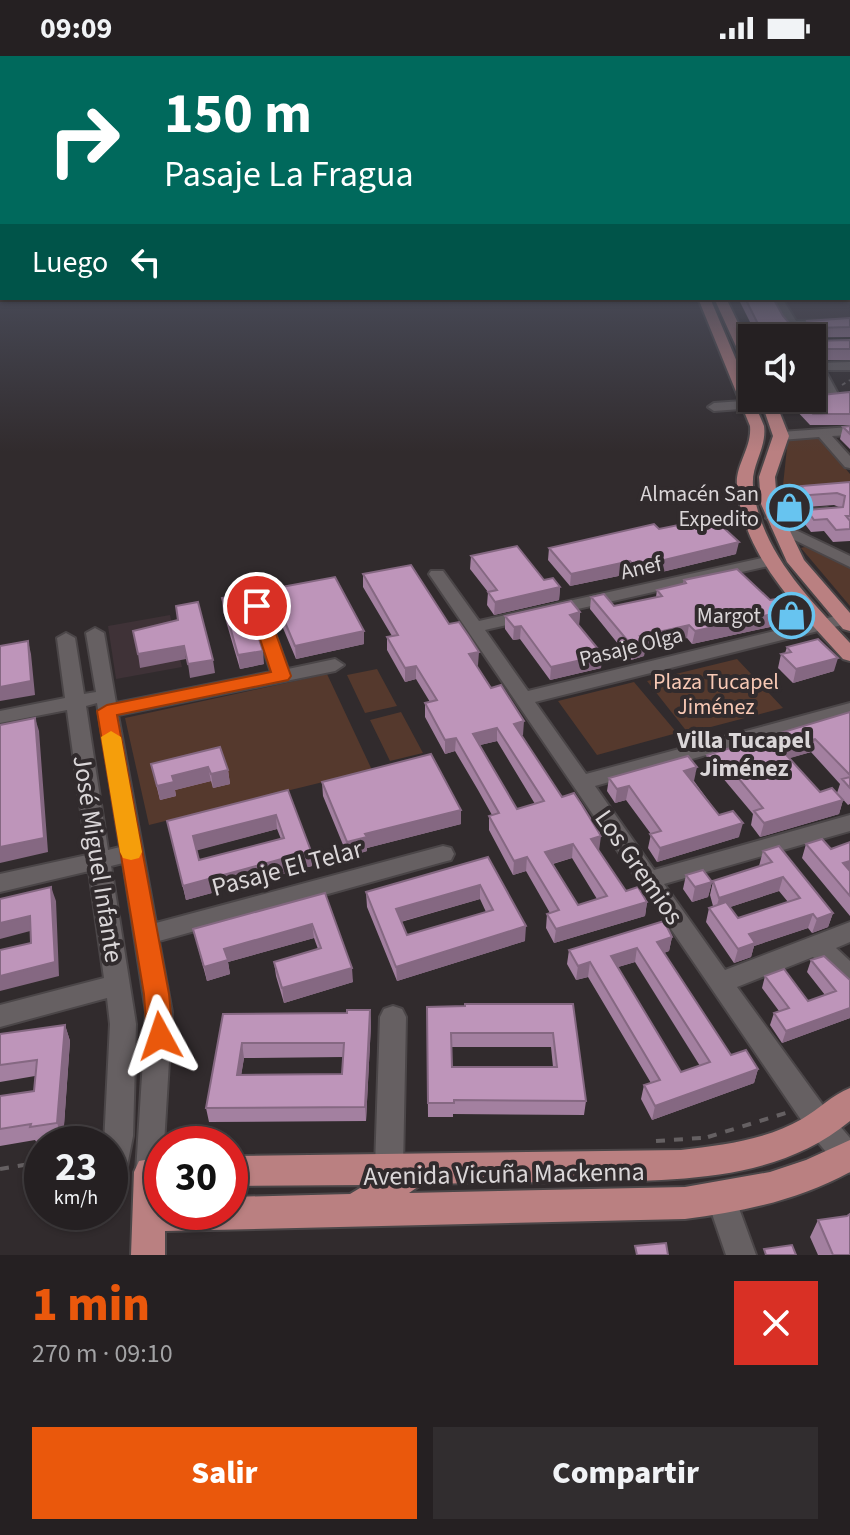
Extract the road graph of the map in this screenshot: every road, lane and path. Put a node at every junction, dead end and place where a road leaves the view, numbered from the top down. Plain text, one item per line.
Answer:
1 (727, 340) edge
2 (738, 359) edge
3 (826, 364) edge
4 (850, 366) edge
5 (826, 384) edge
6 (850, 397) edge
7 (826, 398) edge
8 (834, 398) junction
9 (738, 404) edge
10 (714, 407) dead end
11 (761, 412) edge
12 (768, 412) edge
13 (850, 431) edge
14 (822, 433) junction
15 (781, 436) junction
16 (850, 464) edge
17 (834, 513) edge
18 (776, 522) junction
19 (771, 561) junction
20 (850, 562) edge
21 (437, 574) dead end
22 (257, 606) dead end
23 (847, 622) edge
24 (823, 624) junction
25 (473, 628) junction
26 (95, 633) dead end
27 (66, 638) dead end
28 (850, 655) edge
29 (335, 665) dead end
30 (282, 676) junction
31 (522, 699) junction
32 (73, 702) junction
33 (105, 704) junction
34 (850, 709) edge
35 (0, 717) edge
36 (580, 783) junction
37 (850, 823) edge
38 (131, 853) junction
39 (443, 854) dead end
40 (98, 860) junction
41 (649, 880) junction
42 (0, 883) edge
43 (850, 932) edge
44 (146, 935) junction
45 (817, 945) junction
46 (850, 977) edge
47 (720, 983) junction
48 (118, 985) junction
49 (0, 1016) edge
50 (393, 1017) dead end
51 (850, 1102) edge
52 (815, 1116) junction
53 (119, 1126) edge
54 (157, 1126) edge
55 (645, 1142) dead end
56 (849, 1157) edge
57 (24, 1165) edge
58 (404, 1167) junction
59 (0, 1169) edge
60 (248, 1171) edge
61 (722, 1199) junction
62 (354, 1211) junction
63 (248, 1213) edge
64 (150, 1230) edge
65 (148, 1255) edge
66 (741, 1255) edge

1 - 2 main road
3 - 4 street
5 - 8 street
6 - 8 street
7 - 8 street
9 - 10 street
11 - 19 main road
12 - 15 main road
13 - 14 street
14 - 15 street
14 - 16 street
15 - 18 main road
17 - 18 street
18 - 20 street
18 - 23 main road
19 - 24 main road
19 - 25 street, Anef
21 - 25 street, Los Gremios
22 - 30 street
23 - 24 street, Pasaje Olga
24 - 28 main road
24 - 31 street, Pasaje Olga
25 - 31 street, Los Gremios
26 - 33 street, José Miguel Infante
27 - 32 street, José Miguel Infante
29 - 30 street
30 - 33 street
31 - 36 street, Los Gremios
32 - 33 street
32 - 35 street
32 - 40 street, José Miguel Infante
33 - 38 street, José Miguel Infante
34 - 36 street
36 - 41 street, Los Gremios
37 - 41 street
38 - 40 street
38 - 44 street, José Miguel Infante
39 - 44 street, Pasaje El Telar
40 - 42 street
40 - 48 street, José Miguel Infante
41 - 47 street, Los Gremios
43 - 45 street
44 - 54 street, José Miguel Infante
45 - 46 street
45 - 47 street
47 - 52 street, Los Gremios
48 - 49 street
48 - 53 street, José Miguel Infante
50 - 58 street
51 - 52 main road, Avenida Vicuña Mackenna
52 - 55 path
52 - 56 street, Los Gremios
52 - 58 main road, Avenida Vicuña Mackenna
56 - 61 main road, Avenida Vicuña Mackenna
57 - 59 path
58 - 60 main road, Avenida Vicuña Mackenna
58 - 62 main road
61 - 62 main road, Avenida Vicuña Mackenna
61 - 66 street
62 - 63 main road, Avenida Vicuña Mackenna
64 - 65 main road

